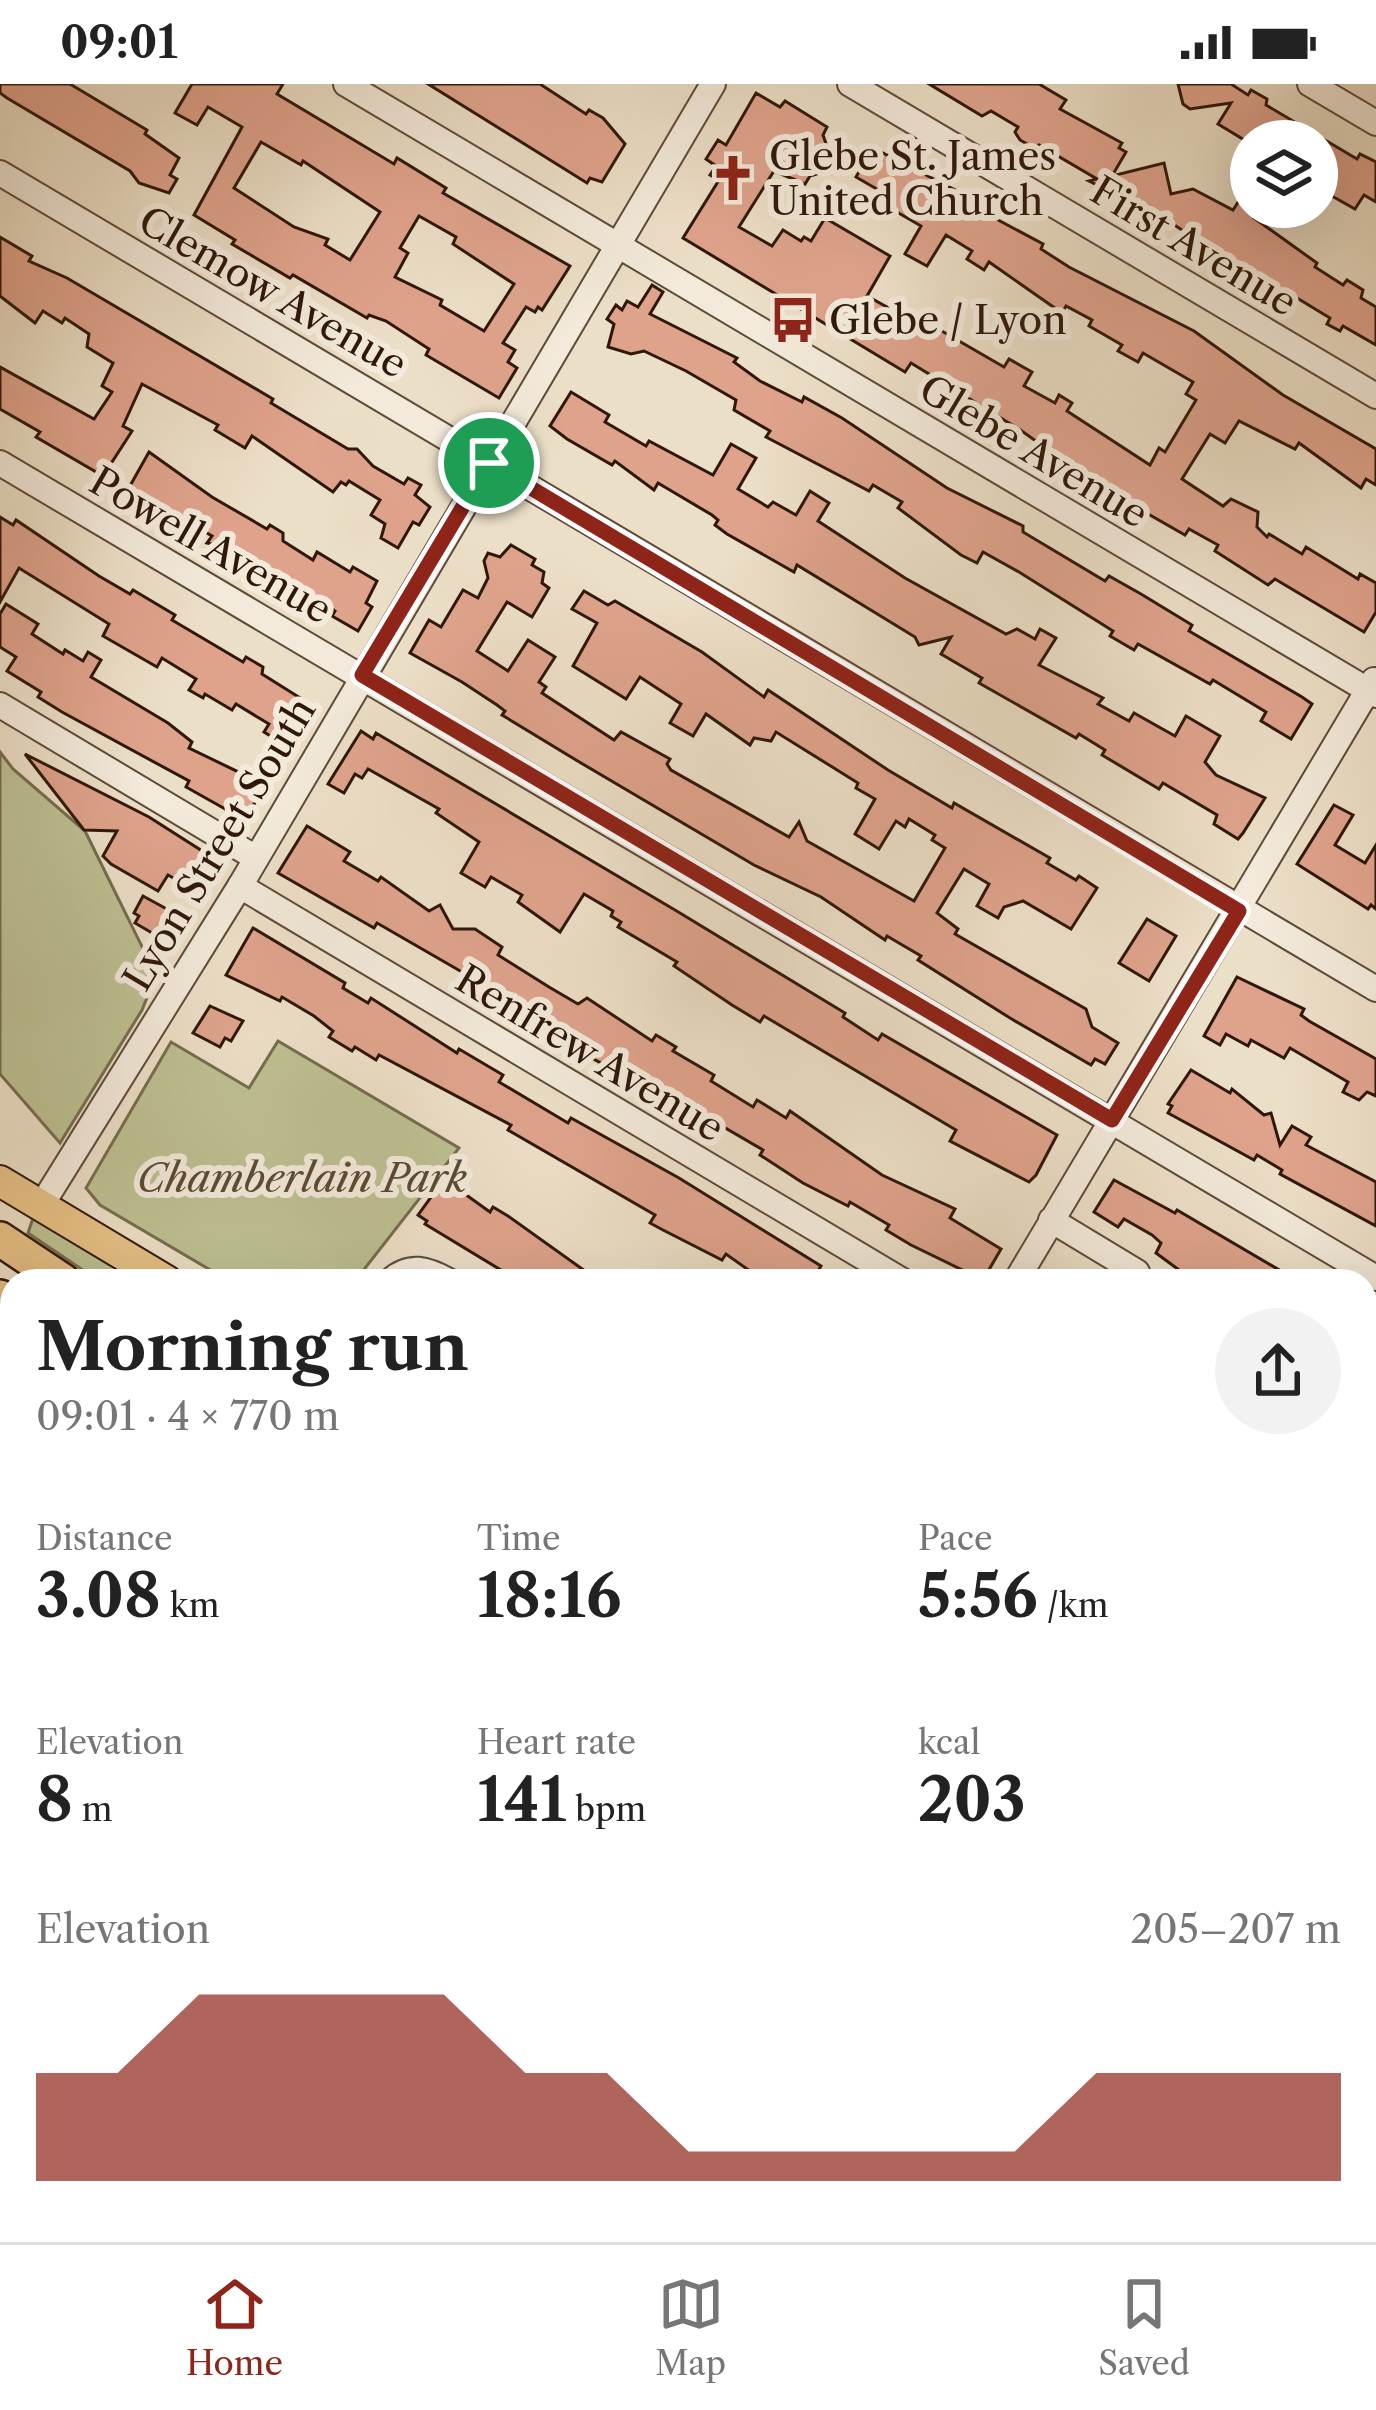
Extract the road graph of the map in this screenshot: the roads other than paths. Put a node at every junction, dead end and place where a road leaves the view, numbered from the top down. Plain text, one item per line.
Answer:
1 (346, 84) edge
2 (713, 84) edge
3 (850, 84) edge
4 (1310, 84) edge
5 (1376, 123) edge
6 (0, 172) edge
7 (616, 245) junction
8 (1376, 396) edge
9 (0, 463) edge
10 (489, 463) junction
11 (362, 675) junction
12 (1373, 688) edge
13 (0, 705) edge
14 (256, 858) junction
15 (240, 886) junction
16 (1239, 911) junction
17 (1376, 989) edge
18 (1112, 1120) junction
19 (0, 1181) edge
20 (41, 1206) junction
21 (1051, 1220) junction
22 (0, 1239) edge
23 (45, 1269) edge
24 (147, 1269) edge
25 (883, 1269) edge
26 (1023, 1269) edge
27 (1132, 1269) edge
28 (1361, 1269) edge

1 - 7 street, Glebe Avenue
2 - 7 street, Lyon Street South
3 - 8 street, First Avenue
4 - 5 street
6 - 10 street, Clemow Avenue
7 - 10 street, Lyon Street South
7 - 12 street, Glebe Avenue
9 - 11 street, Powell Avenue
10 - 11 street, Lyon Street South
10 - 16 street, Clemow Avenue
11 - 14 street, Lyon Street South
11 - 18 street, Powell Avenue
12 - 16 street
13 - 14 street
14 - 15 street, Lyon Street South
15 - 20 street, Lyon Street South
15 - 25 street, Renfrew Avenue
16 - 17 street, Clemow Avenue
16 - 18 street
18 - 21 street
18 - 28 street, Powell Avenue
19 - 20 main road
20 - 24 main road
21 - 26 street
21 - 27 street
22 - 23 highway

